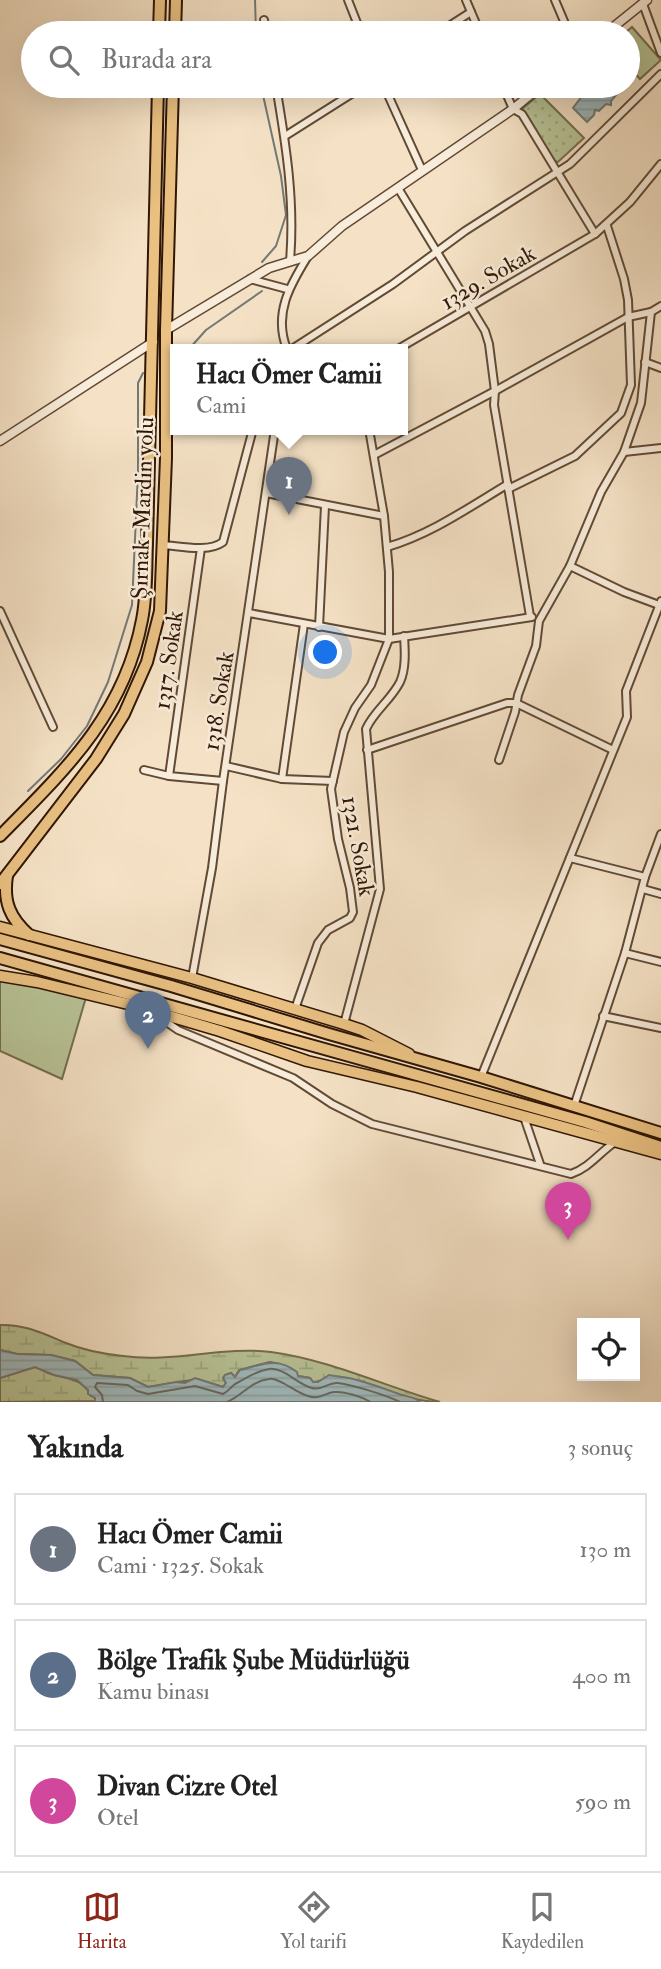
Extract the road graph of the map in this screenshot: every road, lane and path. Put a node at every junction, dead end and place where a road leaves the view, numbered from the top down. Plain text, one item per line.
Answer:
1 (160, 0) edge
2 (176, 0) edge
3 (348, 0) edge
4 (466, 0) edge
5 (555, 0) edge
6 (645, 2) edge
7 (471, 12) junction
8 (159, 21) edge
9 (175, 21) edge
10 (356, 21) edge
11 (457, 21) edge
12 (475, 21) edge
13 (564, 21) edge
14 (621, 21) edge
15 (661, 53) edge
16 (661, 74) edge
17 (640, 95) edge
18 (158, 98) edge
19 (173, 98) edge
20 (278, 98) edge
21 (345, 98) edge
22 (389, 98) edge
23 (508, 98) edge
24 (526, 98) edge
25 (637, 98) edge
26 (513, 109) junction
27 (285, 136) junction
28 (661, 164) edge
29 (422, 170) junction
30 (556, 173) junction
31 (398, 188) junction
32 (607, 226) junction
33 (595, 234) junction
34 (436, 252) junction
35 (308, 256) junction
36 (290, 261) junction
37 (250, 279) junction
38 (287, 289) junction
39 (661, 306) edge
40 (471, 307) junction
41 (651, 312) junction
42 (628, 317) junction
43 (166, 330) junction
44 (283, 338) junction
45 (153, 342) junction
46 (280, 344) edge
47 (286, 344) edge
48 (297, 344) edge
49 (407, 344) edge
50 (645, 362) junction
51 (661, 369) edge
52 (495, 391) junction
53 (251, 435) edge
54 (274, 435) edge
55 (370, 435) edge
56 (0, 441) edge
57 (661, 448) edge
58 (624, 452) junction
59 (374, 455) junction
60 (508, 487) junction
61 (266, 493) junction
62 (325, 506) junction
63 (384, 516) junction
64 (163, 545) junction
65 (387, 547) junction
66 (201, 548) junction
67 (570, 566) junction
68 (660, 603) edge
69 (0, 611) edge
70 (248, 613) junction
71 (530, 615) junction
72 (540, 621) junction
73 (304, 624) junction
74 (319, 627) junction
75 (404, 636) junction
76 (389, 639) junction
77 (516, 703) junction
78 (53, 727) dead end
79 (368, 750) junction
80 (613, 750) junction
81 (499, 760) dead end
82 (226, 766) junction
83 (144, 769) dead end
84 (169, 776) junction
85 (282, 779) junction
86 (223, 781) junction
87 (333, 781) junction
88 (661, 834) edge
89 (0, 836) edge
90 (570, 858) junction
91 (645, 877) junction
92 (3, 880) edge
93 (643, 889) junction
94 (661, 894) edge
95 (0, 927) edge
96 (29, 935) junction
97 (0, 939) edge
98 (625, 953) junction
99 (0, 958) edge
100 (661, 962) edge
101 (0, 976) edge
102 (192, 978) junction
103 (295, 1009) junction
104 (152, 1011) junction
105 (603, 1016) junction
106 (344, 1024) junction
107 (661, 1028) edge
108 (419, 1059) junction
109 (481, 1077) junction
110 (574, 1106) junction
111 (524, 1117) junction
112 (661, 1133) edge
113 (615, 1142) junction
114 (661, 1147) edge
115 (661, 1154) edge
116 (540, 1164) junction

1 - 8 highway
2 - 9 highway
3 - 10 street
4 - 7 street
5 - 13 street
6 - 14 street
6 - 15 street
7 - 11 street
7 - 12 street
16 - 17 street
18 - 45 highway, Şırnak-Mardin yolu
19 - 43 highway, Şırnak-Mardin yolu
20 - 27 street
21 - 27 street
22 - 29 street
23 - 26 street
24 - 26 street
25 - 30 street
26 - 29 street
26 - 30 street
27 - 36 street
28 - 32 street, 1329. Sokak
29 - 31 street
30 - 33 street
30 - 34 street
31 - 34 street
31 - 35 street
32 - 33 street, 1329. Sokak
32 - 42 street
33 - 40 street, 1329. Sokak
34 - 40 street
34 - 48 street
35 - 36 street
35 - 38 street
36 - 37 street
37 - 38 street
37 - 43 street
38 - 44 street
39 - 41 street
40 - 49 street, 1329. Sokak
40 - 52 street
41 - 42 street
41 - 50 street
42 - 52 street
42 - 60 street
43 - 64 highway, Şırnak-Mardin yolu
44 - 46 street
44 - 47 street
45 - 56 street
45 - 89 highway, Şırnak-Mardin yolu
50 - 51 street
50 - 58 street
52 - 59 street
52 - 60 street
53 - 66 street
54 - 61 street, 1318. Sokak
55 - 59 street, 1321. Sokak
57 - 58 street
58 - 67 street
59 - 63 street, 1321. Sokak
60 - 65 street
60 - 71 street
61 - 62 street
61 - 70 street, 1318. Sokak
62 - 63 street
62 - 74 street
63 - 65 street, 1321. Sokak
64 - 66 street
64 - 92 highway, Şırnak-Mardin yolu
65 - 76 street, 1321. Sokak
66 - 84 street, 1317. Sokak
67 - 68 street
67 - 72 street
68 - 80 street
69 - 78 street
70 - 73 street
70 - 82 street, 1318. Sokak
71 - 72 street
71 - 75 street
72 - 77 street
73 - 74 street
73 - 85 street
74 - 76 street
75 - 76 street
75 - 79 street
76 - 87 street, 1321. Sokak
77 - 79 street
77 - 80 street
77 - 81 street
79 - 106 street
80 - 90 street
82 - 85 street
82 - 86 street, 1318. Sokak
83 - 84 street
84 - 86 street
85 - 87 street
86 - 102 street, 1318. Sokak
87 - 103 street, 1321. Sokak
88 - 91 street
90 - 91 street
90 - 109 street
91 - 93 street
92 - 96 highway
93 - 94 street
93 - 98 street
95 - 96 main road
96 - 102 main road
97 - 108 highway
98 - 100 street
98 - 105 street
99 - 114 highway
101 - 104 main road
102 - 103 main road
103 - 106 main road
104 - 111 main road
104 - 116 street
105 - 107 street
105 - 110 street
106 - 108 main road
108 - 109 highway
109 - 110 highway
110 - 112 highway
111 - 113 main road
111 - 116 street
113 - 115 main road
113 - 116 street

